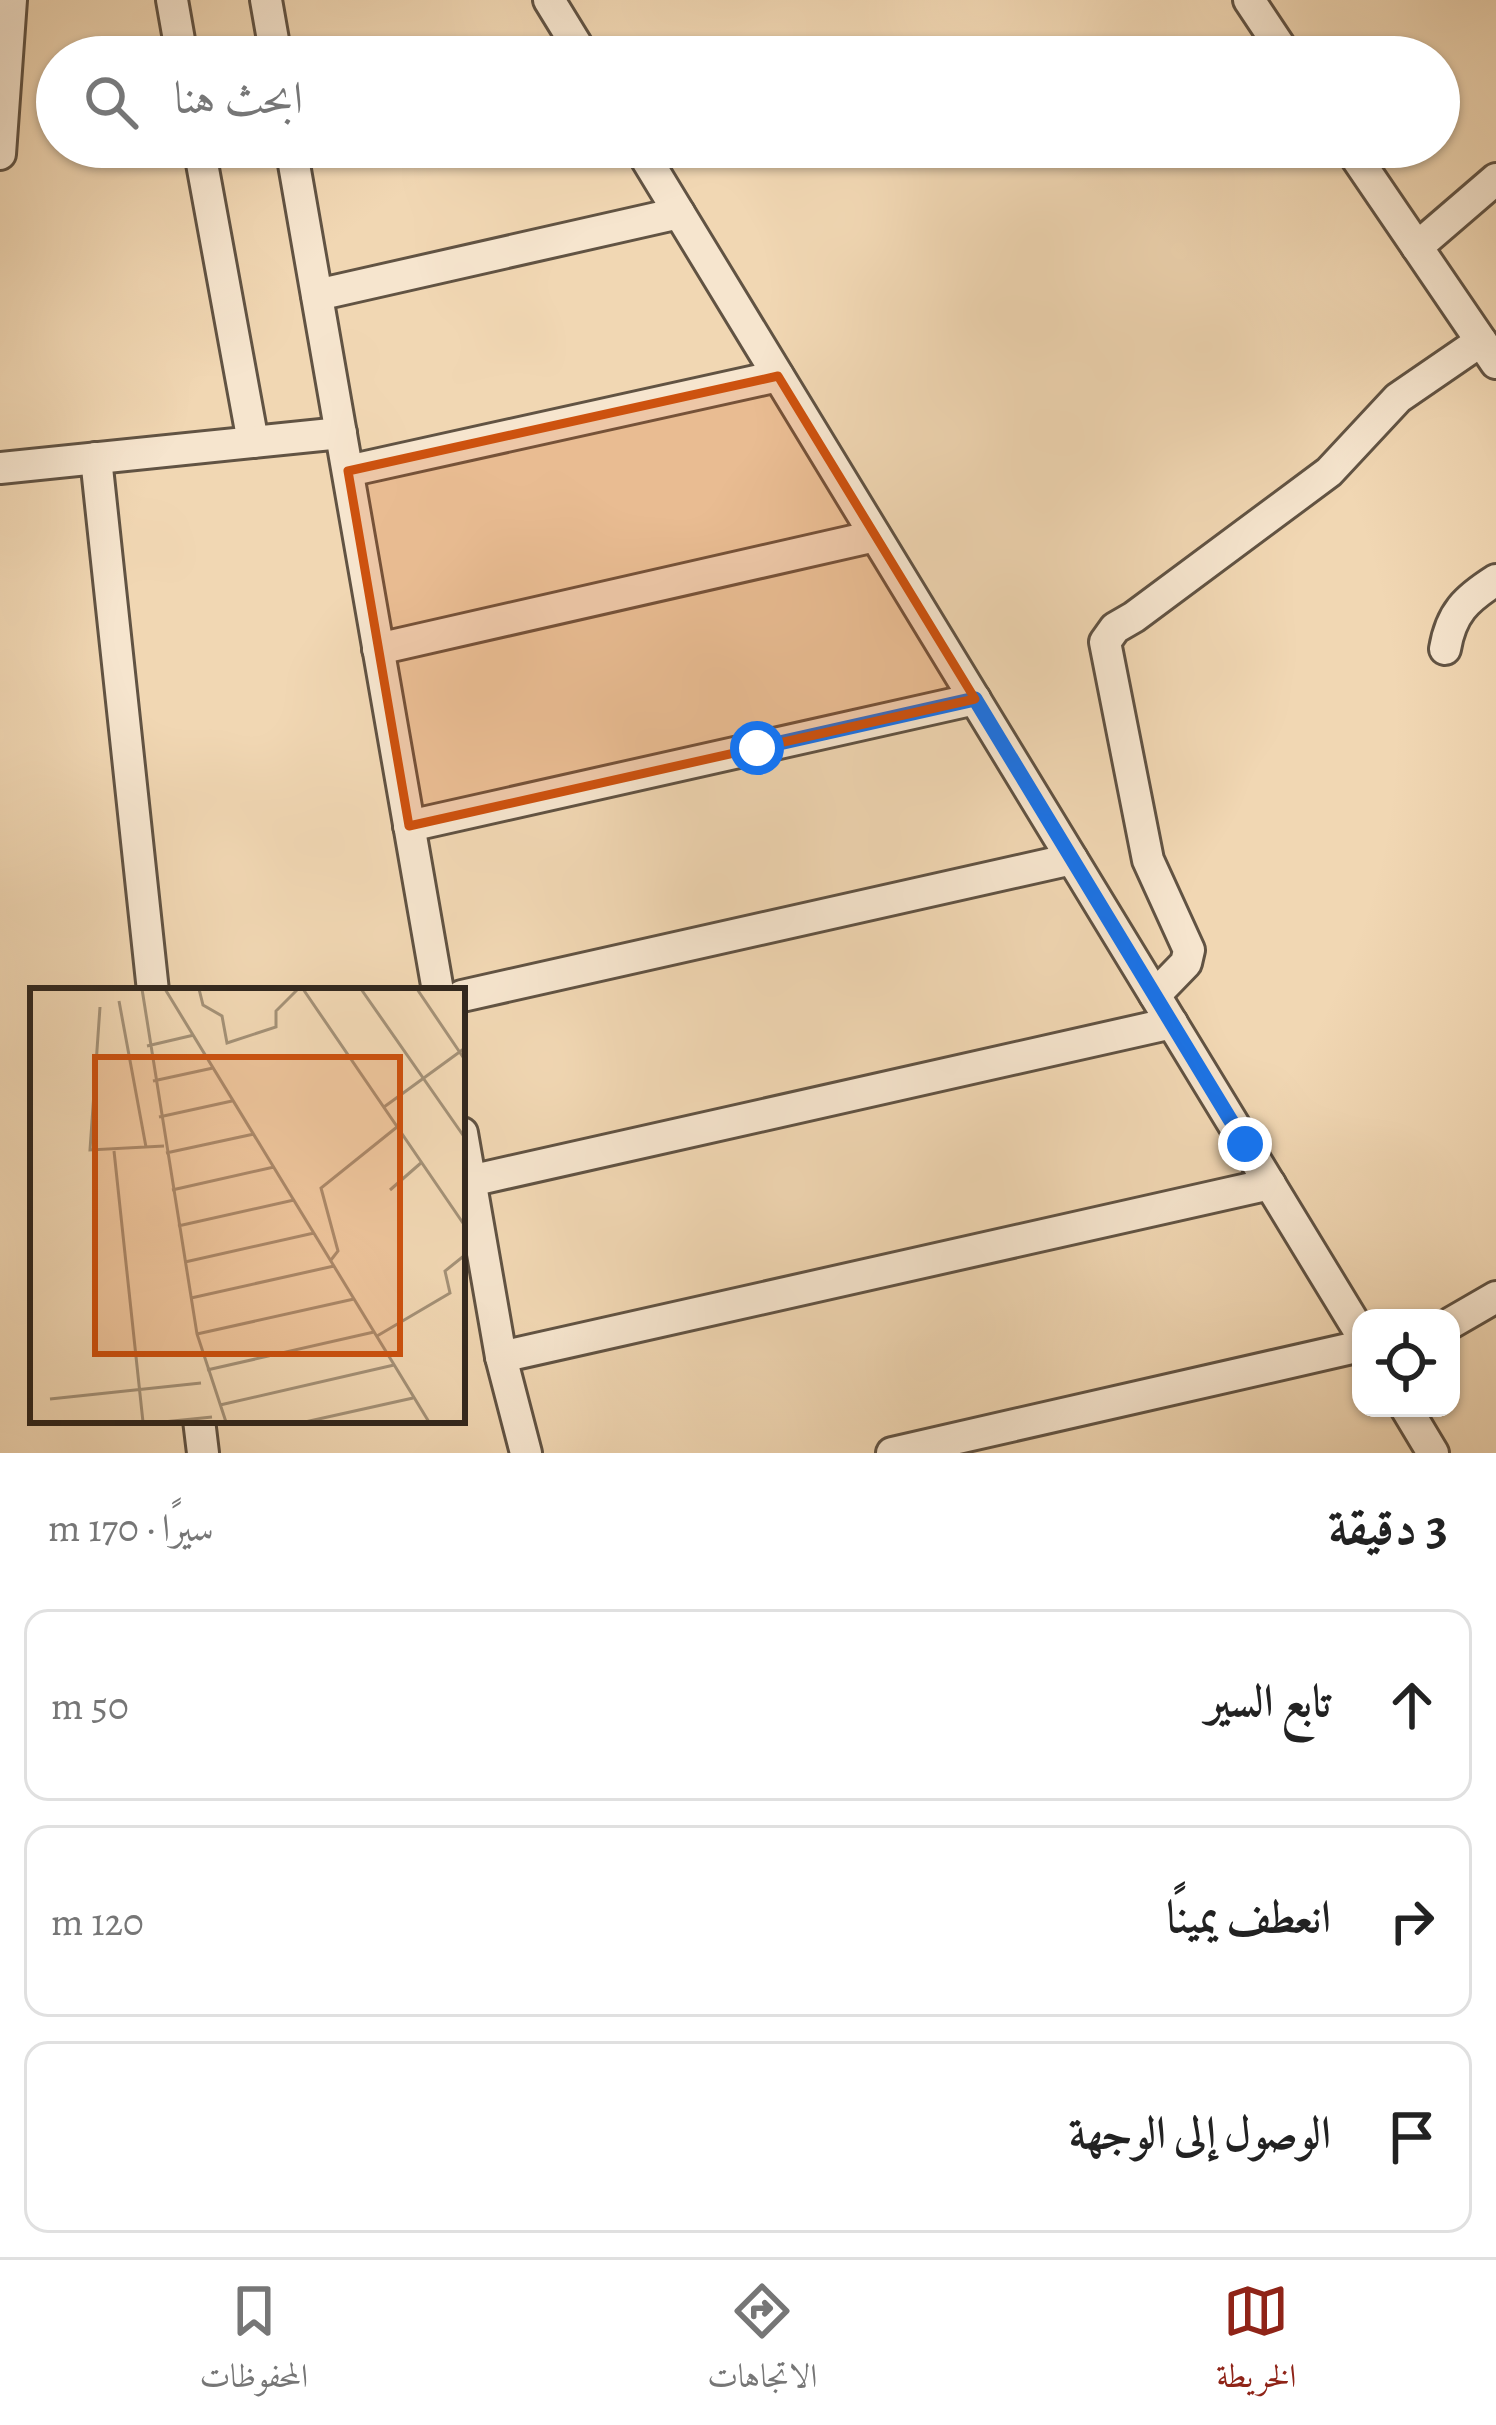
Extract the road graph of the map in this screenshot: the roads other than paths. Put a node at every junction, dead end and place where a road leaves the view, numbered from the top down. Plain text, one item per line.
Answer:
1 (11, 0) edge
2 (172, 0) edge
3 (266, 0) edge
4 (549, 0) edge
5 (1249, 0) edge
6 (178, 36) edge
7 (272, 36) edge
8 (566, 36) edge
9 (1274, 36) edge
10 (0, 154) edge
11 (203, 168) edge
12 (295, 168) edge
13 (652, 168) edge
14 (1363, 168) edge
15 (1496, 179) edge
16 (679, 213) junction
17 (1417, 247) junction
18 (317, 296) junction
19 (1488, 352) edge
20 (778, 376) junction
21 (341, 433) junction
22 (253, 442) junction
23 (96, 458) junction
24 (0, 468) edge
25 (348, 471) junction
26 (875, 536) junction
27 (1496, 580) edge
28 (378, 649) junction
29 (1445, 649) dead end
30 (975, 699) junction
31 (410, 826) junction
32 (1072, 859) junction
33 (153, 988) edge
34 (437, 988) edge
35 (465, 995) edge
36 (1155, 995) junction
37 (1172, 1023) junction
38 (465, 1150) edge
39 (470, 1180) junction
40 (1270, 1184) junction
41 (1496, 1297) edge
42 (1460, 1318) edge
43 (1352, 1319) edge
44 (1352, 1348) edge
45 (501, 1357) junction
46 (1411, 1417) edge
47 (199, 1423) edge
48 (202, 1453) edge
49 (526, 1453) edge
50 (892, 1453) edge
51 (1433, 1453) edge

1 - 10 street
2 - 6 street
3 - 7 street
4 - 8 street
5 - 9 street
11 - 22 street
12 - 18 street
13 - 16 street
14 - 17 street
15 - 17 street
16 - 18 street
16 - 20 street
17 - 19 street
18 - 21 street
19 - 36 street
20 - 25 street
20 - 26 street
21 - 22 street
21 - 25 street
22 - 23 street
23 - 24 street
23 - 33 street
25 - 28 street
26 - 28 street
26 - 30 street
27 - 29 street
28 - 31 street
30 - 31 street
30 - 32 street
31 - 34 street
32 - 35 street
32 - 36 street
36 - 37 street
37 - 39 street
37 - 40 street
38 - 39 street
39 - 45 street
40 - 43 street
40 - 45 street
41 - 42 street
44 - 50 street
45 - 49 street
46 - 51 street
47 - 48 street

